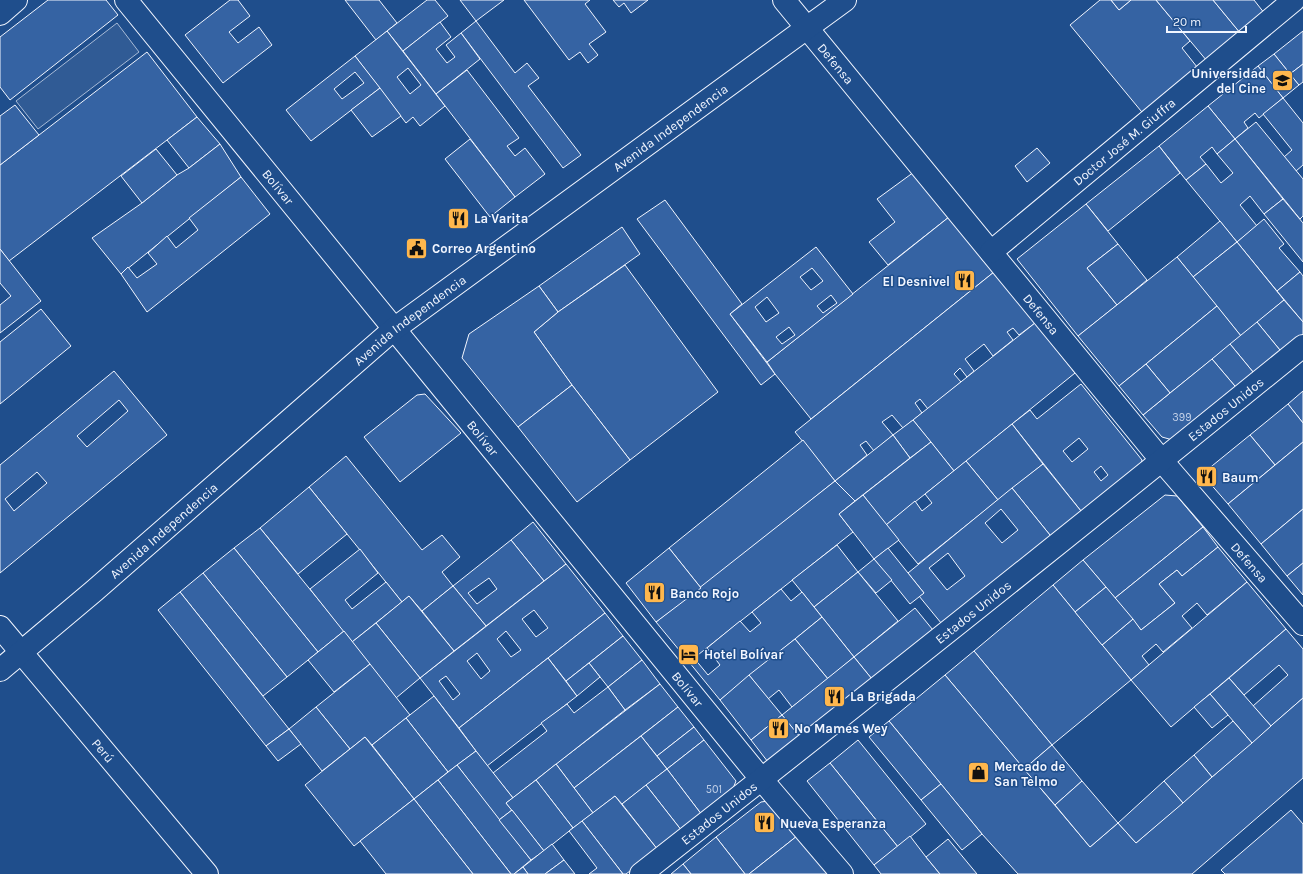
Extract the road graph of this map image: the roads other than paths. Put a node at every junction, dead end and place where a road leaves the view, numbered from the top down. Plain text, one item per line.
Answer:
1 (16, 0) edge
2 (126, 0) edge
3 (784, 0) edge
4 (845, 0) edge
5 (1294, 0) edge
6 (0, 14) edge
7 (807, 29) junction
8 (991, 252) junction
9 (394, 329) junction
10 (1303, 346) edge
11 (1162, 461) junction
12 (1303, 624) edge
13 (0, 627) edge
14 (21, 652) junction
15 (0, 670) edge
16 (762, 780) junction
17 (208, 874) edge
18 (641, 874) edge
19 (842, 874) edge

1 - 6 street
2 - 9 street, Bolívar
3 - 7 street, Defensa
4 - 7 street, Avenida Independencia
5 - 8 street, Doctor José M. Giuffra
7 - 8 street, Defensa
7 - 9 street, Avenida Independencia
8 - 11 street, Defensa
9 - 14 street, Avenida Independencia
9 - 16 street, Bolívar
10 - 11 street, Estados Unidos
11 - 12 street, Defensa
11 - 16 street, Estados Unidos
13 - 14 street, Perú
14 - 15 street, Avenida Independencia
14 - 17 street, Perú
16 - 18 street, Estados Unidos
16 - 19 street, Bolívar

